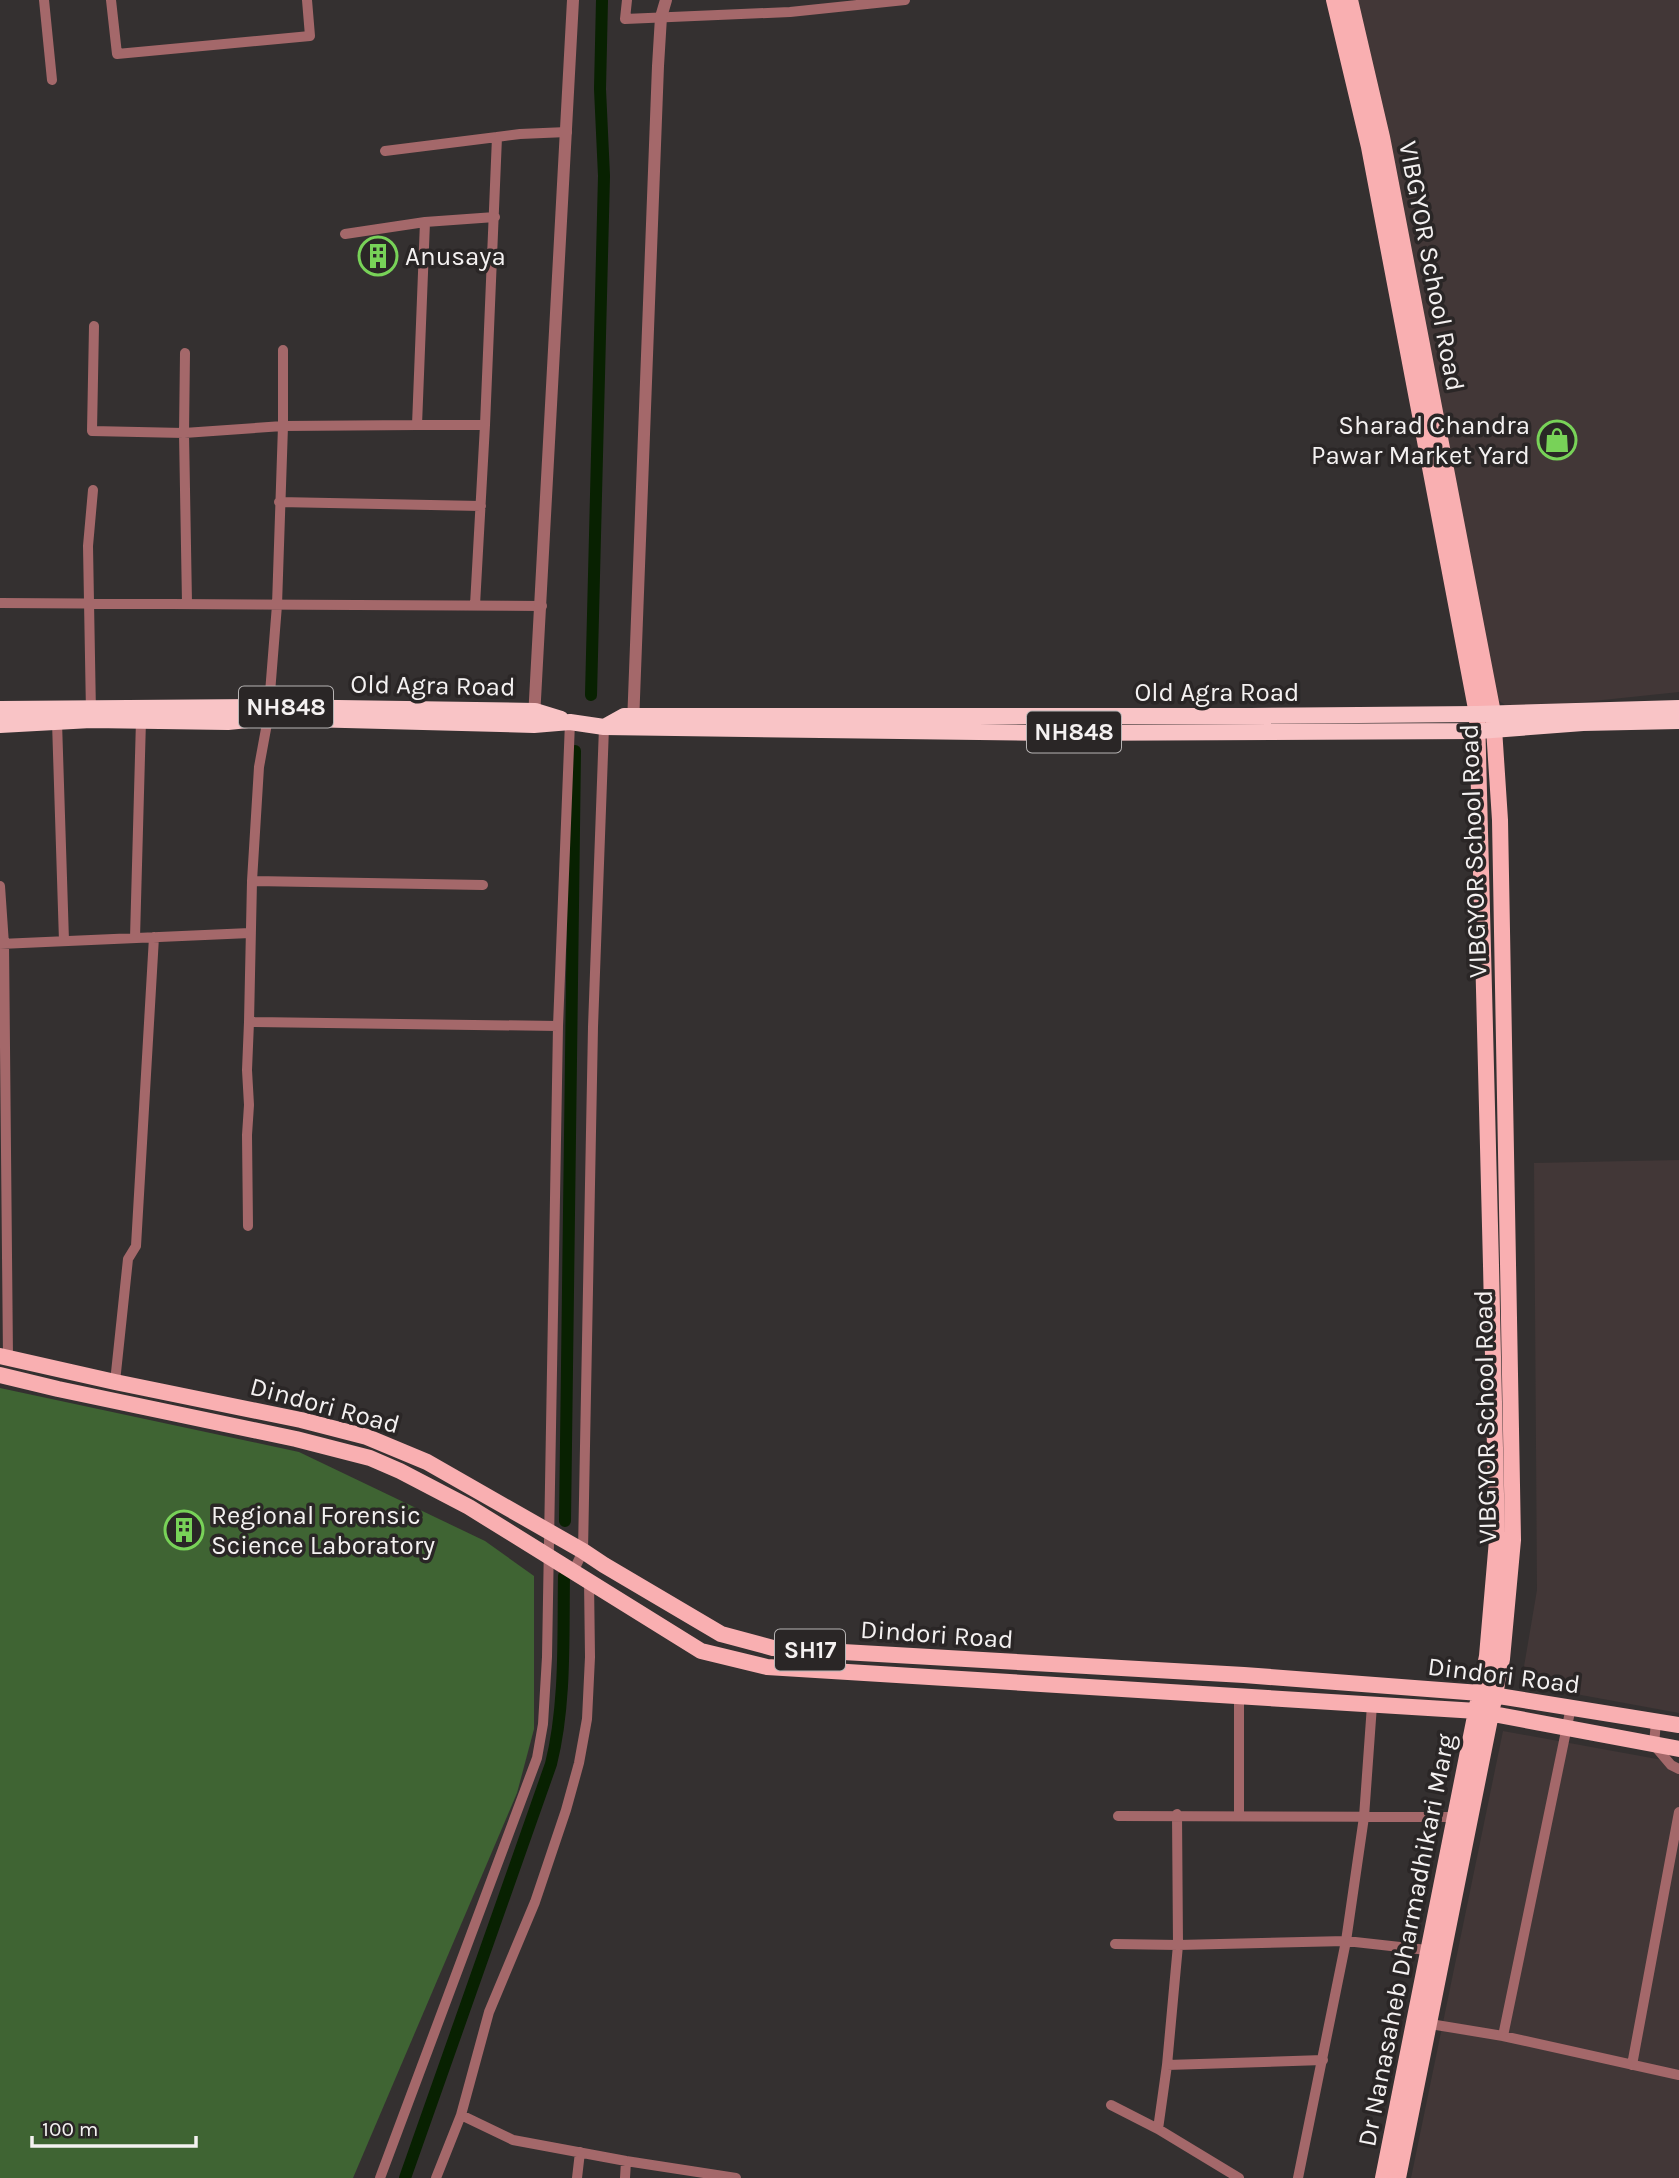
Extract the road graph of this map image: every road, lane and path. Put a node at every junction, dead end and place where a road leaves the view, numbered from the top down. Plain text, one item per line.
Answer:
1 (44, 0) edge
2 (111, 0) edge
3 (307, 0) edge
4 (573, 0) edge
5 (627, 0) edge
6 (667, 0) edge
7 (905, 0) edge
8 (1334, 0) edge
9 (1350, 0) edge
10 (802, 5) edge
11 (661, 17) junction
12 (52, 80) dead end
13 (567, 132) junction
14 (497, 137) junction
15 (385, 151) dead end
16 (495, 217) junction
17 (425, 222) junction
18 (345, 234) dead end
19 (94, 326) dead end
20 (283, 350) dead end
21 (185, 353) dead end
22 (417, 425) junction
23 (485, 425) junction
24 (283, 426) junction
25 (184, 433) junction
26 (93, 490) dead end
27 (279, 502) junction
28 (481, 506) junction
29 (90, 602) junction
30 (0, 603) edge
31 (187, 603) junction
32 (278, 605) junction
33 (475, 606) junction
34 (542, 606) junction
35 (1679, 708) edge
36 (0, 709) edge
37 (268, 713) junction
38 (91, 714) junction
39 (534, 718) junction
40 (141, 720) junction
41 (633, 721) junction
42 (1679, 721) edge
43 (57, 722) junction
44 (570, 722) junction
45 (1486, 722) junction
46 (0, 725) edge
47 (604, 727) junction
48 (252, 881) junction
49 (483, 885) dead end
50 (0, 886) edge
51 (250, 933) junction
52 (155, 937) junction
53 (135, 938) junction
54 (64, 941) junction
55 (2, 944) edge
56 (249, 1022) junction
57 (558, 1026) junction
58 (248, 1226) dead end
59 (4, 1357) edge
60 (0, 1375) edge
61 (115, 1382) junction
62 (550, 1531) junction
63 (583, 1551) junction
64 (549, 1556) junction
65 (573, 1572) junction
66 (589, 1581) junction
67 (1488, 1694) junction
68 (1239, 1696) junction
69 (1372, 1705) junction
70 (1571, 1707) junction
71 (1484, 1712) junction
72 (1656, 1721) junction
73 (1679, 1725) edge
74 (1566, 1726) junction
75 (1654, 1745) junction
76 (1679, 1749) edge
77 (1679, 1769) edge
78 (1679, 1812) edge
79 (1177, 1814) junction
80 (1239, 1815) junction
81 (1118, 1816) dead end
82 (1364, 1816) junction
83 (1455, 1817) junction
84 (1346, 1941) junction
85 (1115, 1944) dead end
86 (1178, 1945) junction
87 (1427, 1950) junction
88 (1420, 2022) junction
89 (1503, 2036) junction
90 (1323, 2060) junction
91 (1167, 2065) junction
92 (1632, 2065) junction
93 (1679, 2075) edge
94 (1111, 2105) dead end
95 (461, 2115) junction
96 (1158, 2129) junction
97 (580, 2152) junction
98 (626, 2161) junction
99 (380, 2178) edge
100 (436, 2178) edge
101 (577, 2178) edge
102 (625, 2178) edge
103 (736, 2178) edge
104 (1239, 2178) edge
105 (1298, 2178) edge
106 (1383, 2178) edge
107 (1398, 2178) edge

1 - 12 street
2 - 3 street
4 - 13 street
5 - 11 street
6 - 11 street
7 - 10 street
8 - 45 main road, VIBGYOR School Road
9 - 45 main road, VIBGYOR School Road
10 - 11 street
11 - 41 street
13 - 14 street
13 - 34 street
14 - 15 street
14 - 16 street
16 - 17 street
16 - 23 street
17 - 18 street
17 - 22 street
19 - 25 street
20 - 24 street
21 - 25 street
22 - 23 street
22 - 24 street
23 - 28 street
24 - 25 street
24 - 27 street
25 - 31 street
26 - 29 street
27 - 28 street
27 - 32 street
28 - 33 street
29 - 30 street
29 - 31 street
29 - 38 street
31 - 32 street
32 - 33 street
32 - 37 street
33 - 34 street
34 - 39 street
35 - 45 highway, NH848
36 - 38 highway, NH848
37 - 38 highway, NH848
37 - 39 highway, NH848
37 - 40 highway, NH848
37 - 48 street
38 - 40 highway, NH848
38 - 43 highway, NH848
39 - 44 highway, NH848
40 - 53 street
41 - 45 highway, NH848
41 - 47 highway, NH848
42 - 45 highway, NH848
43 - 46 highway, NH848
43 - 54 street
44 - 47 highway, NH848
44 - 57 street
45 - 67 main road, VIBGYOR School Road
47 - 63 street
48 - 49 street
48 - 51 street
50 - 55 street
51 - 52 street
51 - 56 street
52 - 53 street
52 - 61 street
53 - 54 street
54 - 55 street
55 - 59 street
56 - 57 street
56 - 58 street
57 - 62 street
59 - 61 main road, Dindori Road / SH17
60 - 64 main road
61 - 62 main road, Dindori Road / SH17
62 - 63 main road, Dindori Road / SH17
62 - 64 street
63 - 65 street
63 - 67 main road, Dindori Road / SH17
64 - 65 main road
64 - 99 street
65 - 66 main road
66 - 68 main road
66 - 95 street
67 - 70 main road, Dindori Road / SH17
67 - 71 main road, VIBGYOR School Road
68 - 69 main road
68 - 80 street
69 - 71 main road
69 - 82 street
70 - 72 main road, Dindori Road / SH17
70 - 74 street
71 - 74 main road
71 - 83 main road, Dr Nanasaheb Dharmadhikari Marg
71 - 88 main road, Dr Nanasaheb Dharmadhikari Marg
72 - 73 main road, Dindori Road / SH17
72 - 75 street
74 - 75 main road
74 - 89 street
75 - 76 main road
75 - 77 street
78 - 92 street
79 - 80 street
79 - 81 street
79 - 86 street
80 - 82 street
82 - 83 street
82 - 84 street
83 - 87 main road, Dr Nanasaheb Dharmadhikari Marg
84 - 86 street
84 - 87 street
84 - 90 street
85 - 86 street
86 - 91 street
87 - 88 main road, Dr Nanasaheb Dharmadhikari Marg
88 - 89 street
88 - 106 main road, Dr Nanasaheb Dharmadhikari Marg
88 - 107 main road, Dr Nanasaheb Dharmadhikari Marg
89 - 92 street
90 - 91 street
90 - 105 street
91 - 96 street
92 - 93 street
94 - 96 street
95 - 97 street
95 - 100 street
96 - 104 street
97 - 98 street
97 - 101 street
98 - 102 street
98 - 103 street

